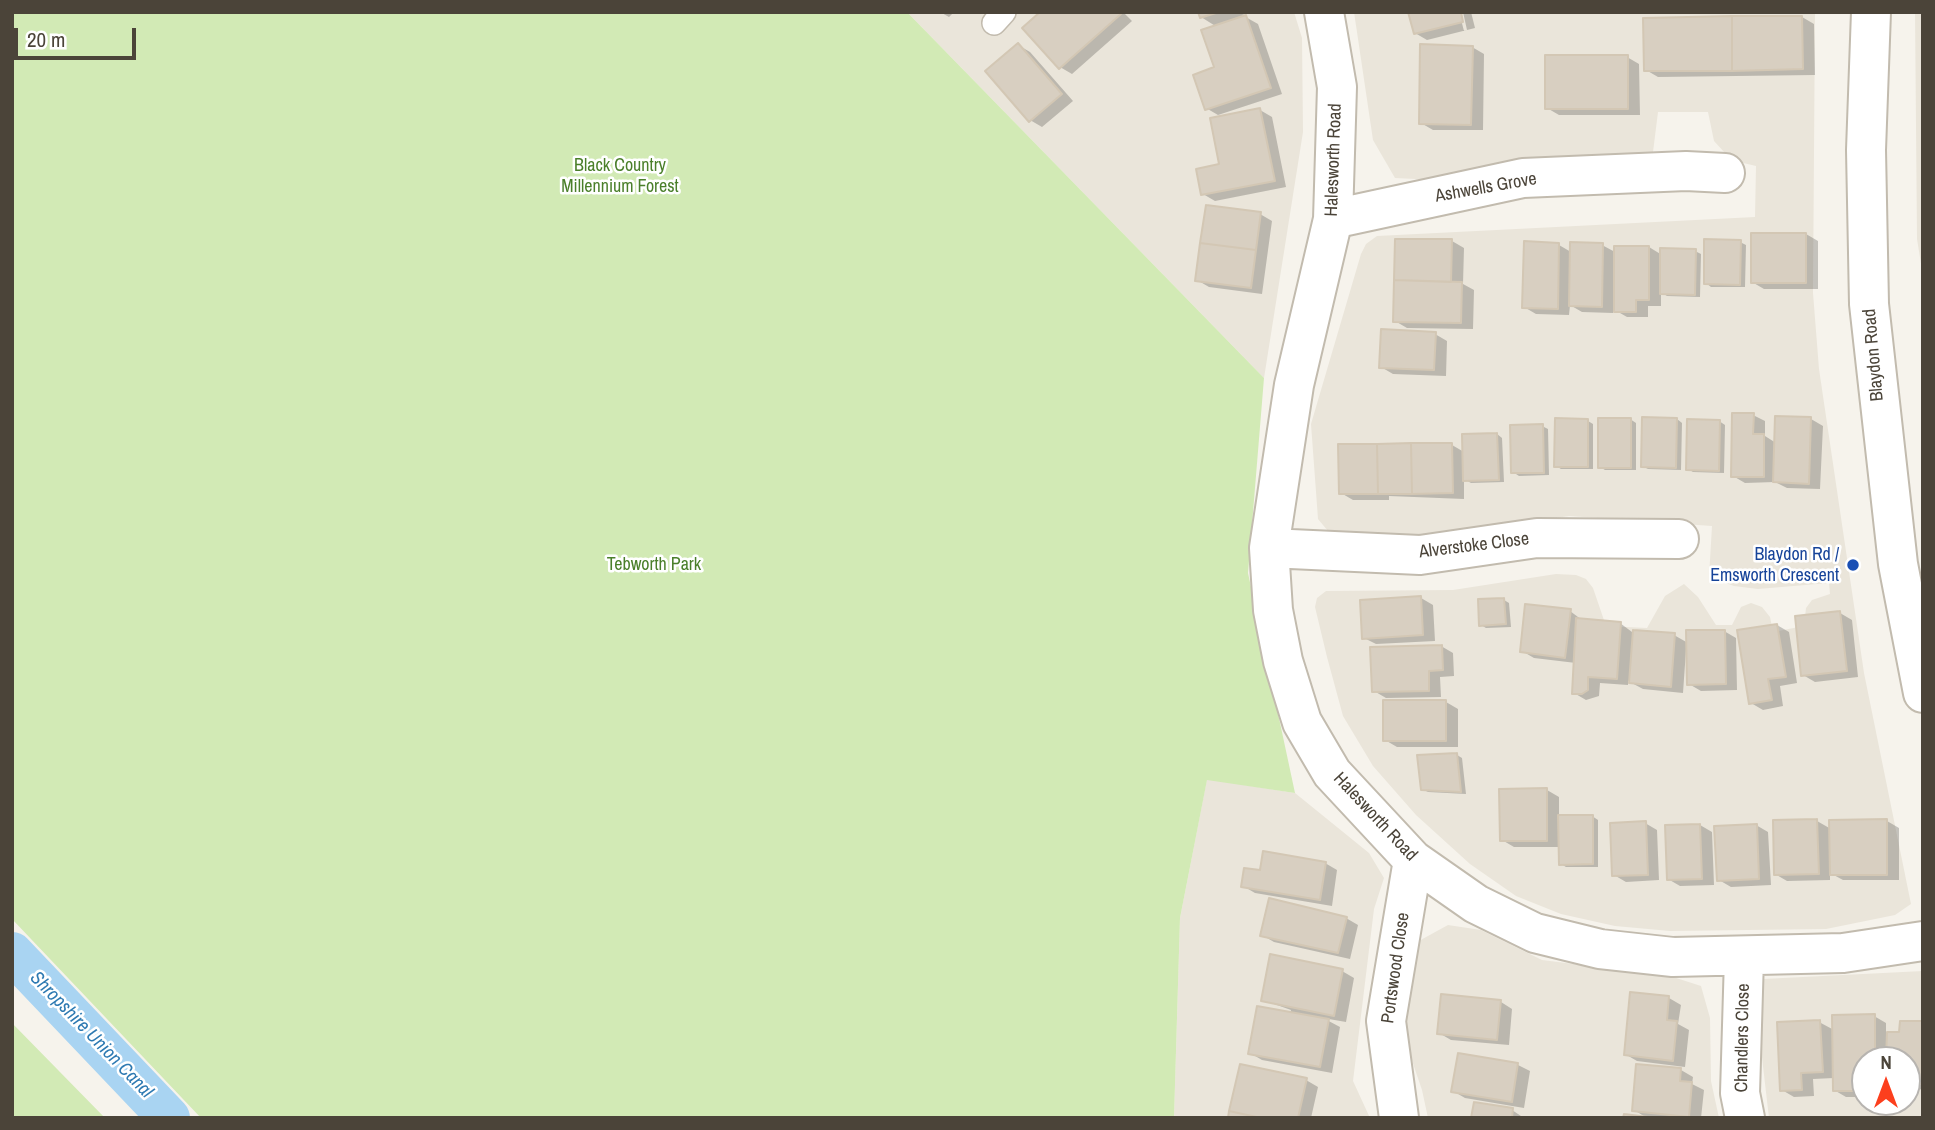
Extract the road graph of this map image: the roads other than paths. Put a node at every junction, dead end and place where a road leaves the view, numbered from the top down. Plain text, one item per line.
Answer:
1 (1324, 12) edge
2 (1871, 12) edge
3 (1725, 173) dead end
4 (1333, 219) junction
5 (1679, 539) dead end
6 (1269, 548) junction
7 (1923, 693) edge
8 (1413, 860) junction
9 (1923, 941) edge
10 (1744, 958) junction
11 (1399, 1118) edge
12 (1745, 1118) edge

1 - 4 street, Halesworth Road
2 - 7 street, Blaydon Road
3 - 4 street, Ashwells Grove
4 - 6 street, Halesworth Road
5 - 6 street, Alverstoke Close
6 - 8 street, Halesworth Road
8 - 10 street, Halesworth Road
8 - 11 street, Portswood Close
9 - 10 street, Halesworth Road
10 - 12 street, Chandlers Close

